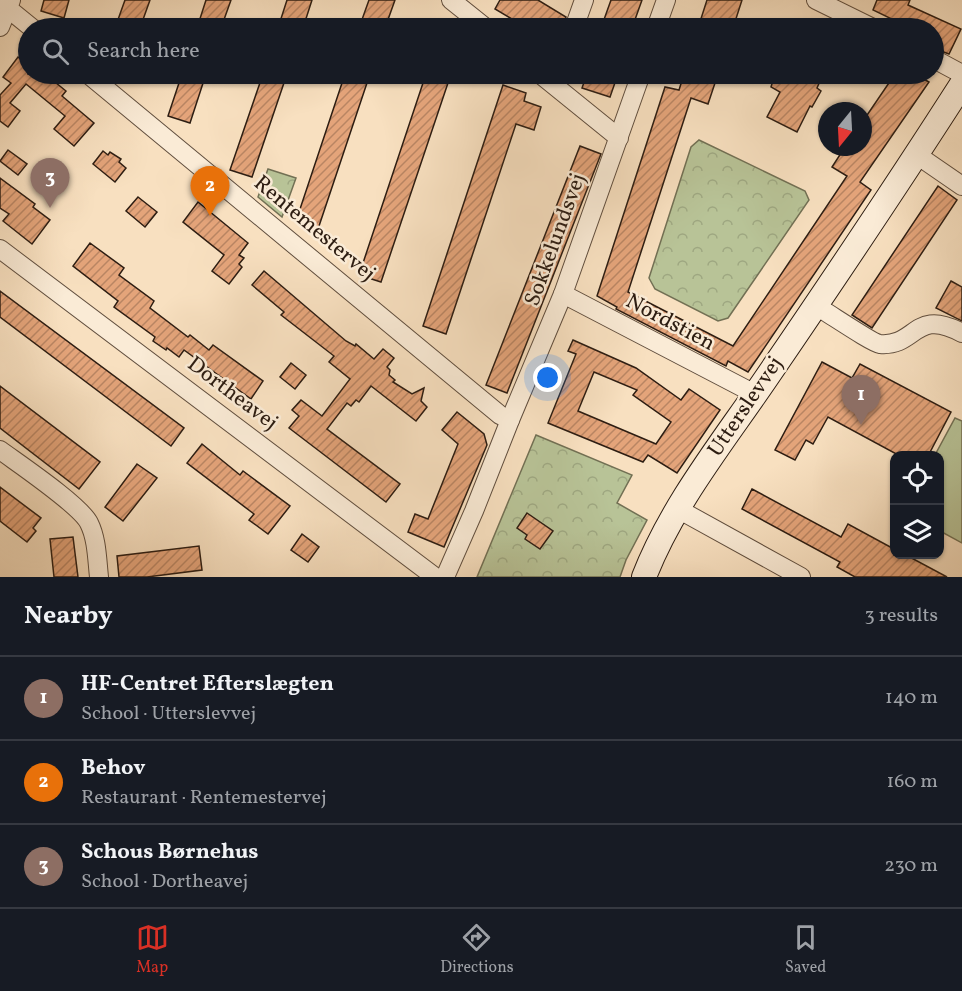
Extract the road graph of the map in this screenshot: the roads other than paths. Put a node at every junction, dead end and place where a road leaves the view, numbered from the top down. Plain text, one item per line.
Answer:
1 (451, 0) edge
2 (584, 0) edge
3 (666, 0) edge
4 (826, 2) edge
5 (6, 4) edge
6 (21, 18) edge
7 (474, 18) edge
8 (578, 18) edge
9 (660, 18) edge
10 (855, 18) edge
11 (0, 27) edge
12 (944, 65) edge
13 (962, 74) edge
14 (100, 84) edge
15 (558, 84) edge
16 (638, 84) edge
17 (962, 84) edge
18 (619, 138) junction
19 (917, 155) junction
20 (962, 186) edge
21 (0, 249) edge
22 (563, 294) junction
23 (816, 306) junction
24 (962, 333) edge
25 (755, 394) junction
26 (510, 420) junction
27 (0, 450) edge
28 (678, 509) junction
29 (99, 577) edge
30 (435, 577) edge
31 (444, 577) edge
32 (644, 577) edge
33 (801, 577) edge

1 - 7 street
2 - 8 street
3 - 9 street
4 - 10 street
5 - 6 street
5 - 11 street
12 - 13 street
14 - 26 street, Rentemestervej
15 - 18 street
16 - 18 street, Sokkelundsvej
17 - 19 street, Utterslevvej
18 - 22 street, Sokkelundsvej
19 - 20 street
19 - 23 street, Utterslevvej
21 - 30 street, Dortheavej
22 - 25 street, Nordstien
22 - 26 street, Sokkelundsvej
23 - 24 street
23 - 25 street, Utterslevvej
25 - 28 street, Utterslevvej
26 - 31 street, Sokkelundsvej
27 - 29 street
28 - 32 street, Utterslevvej
28 - 33 street

